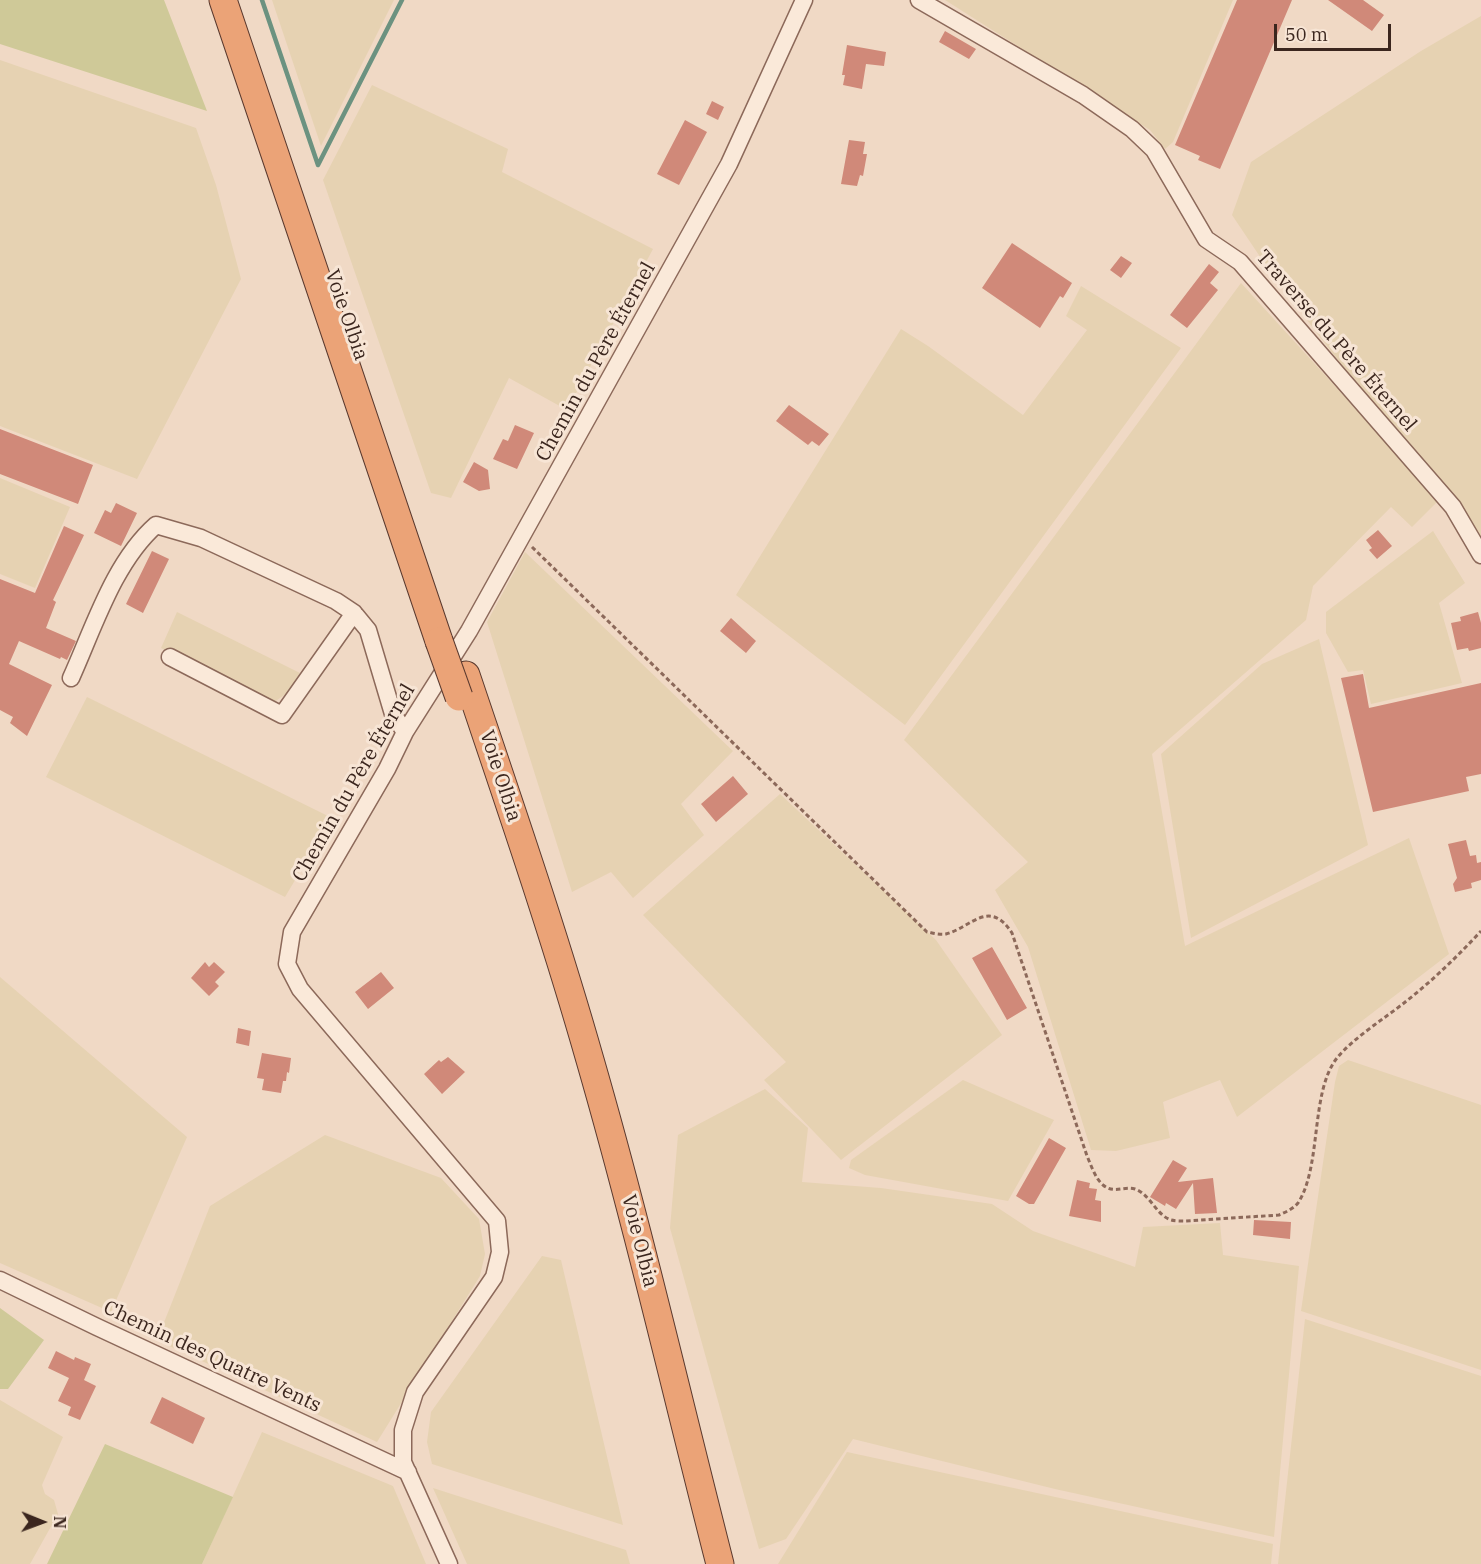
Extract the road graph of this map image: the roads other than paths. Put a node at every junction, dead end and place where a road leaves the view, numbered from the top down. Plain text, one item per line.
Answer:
1 (224, 0) edge
2 (238, 0) edge
3 (804, 0) edge
4 (919, 0) edge
5 (1481, 555) edge
6 (354, 613) junction
7 (446, 638) junction
8 (170, 657) dead end
9 (71, 678) dead end
10 (462, 686) junction
11 (405, 732) junction
12 (0, 1280) edge
13 (408, 1472) junction
14 (449, 1564) edge
15 (703, 1564) edge
16 (720, 1564) edge

1 - 7 highway, Voie Olbia
2 - 7 highway, Voie Olbia
3 - 11 street, Chemin du Père Éternel
4 - 5 street, Traverse du Père Éternel
6 - 8 street
6 - 9 street
6 - 11 street
7 - 10 highway, Voie Olbia, bridge
10 - 15 highway, Voie Olbia
10 - 16 highway, Voie Olbia
11 - 13 street, Chemin du Père Éternel
12 - 13 street, Chemin des Quatre Vents
13 - 14 street, Chemin du Père Éternel

